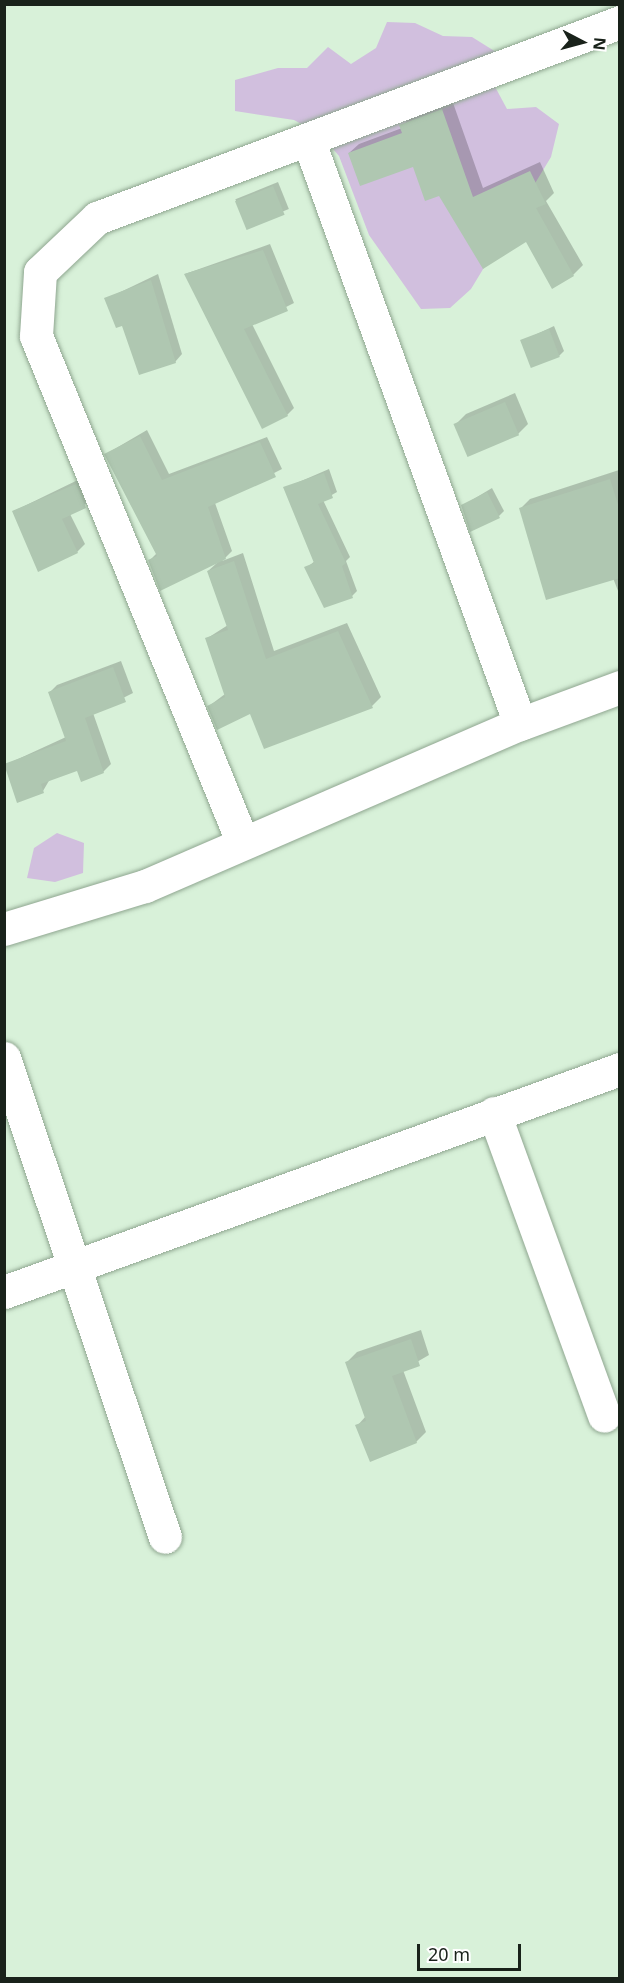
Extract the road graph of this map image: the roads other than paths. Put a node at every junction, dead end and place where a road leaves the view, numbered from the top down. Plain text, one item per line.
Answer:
1 (620, 22) edge
2 (308, 139) junction
3 (620, 687) edge
4 (520, 724) junction
5 (242, 841) junction
6 (4, 928) edge
7 (4, 1058) edge
8 (620, 1069) edge
9 (494, 1113) junction
10 (75, 1266) junction
11 (4, 1292) edge
12 (604, 1416) dead end
13 (165, 1537) dead end

1 - 2 street
2 - 4 street
2 - 5 street
3 - 4 street
4 - 5 street
5 - 6 street
7 - 10 street
8 - 9 street
9 - 10 street
9 - 12 street
10 - 11 street
10 - 13 street

